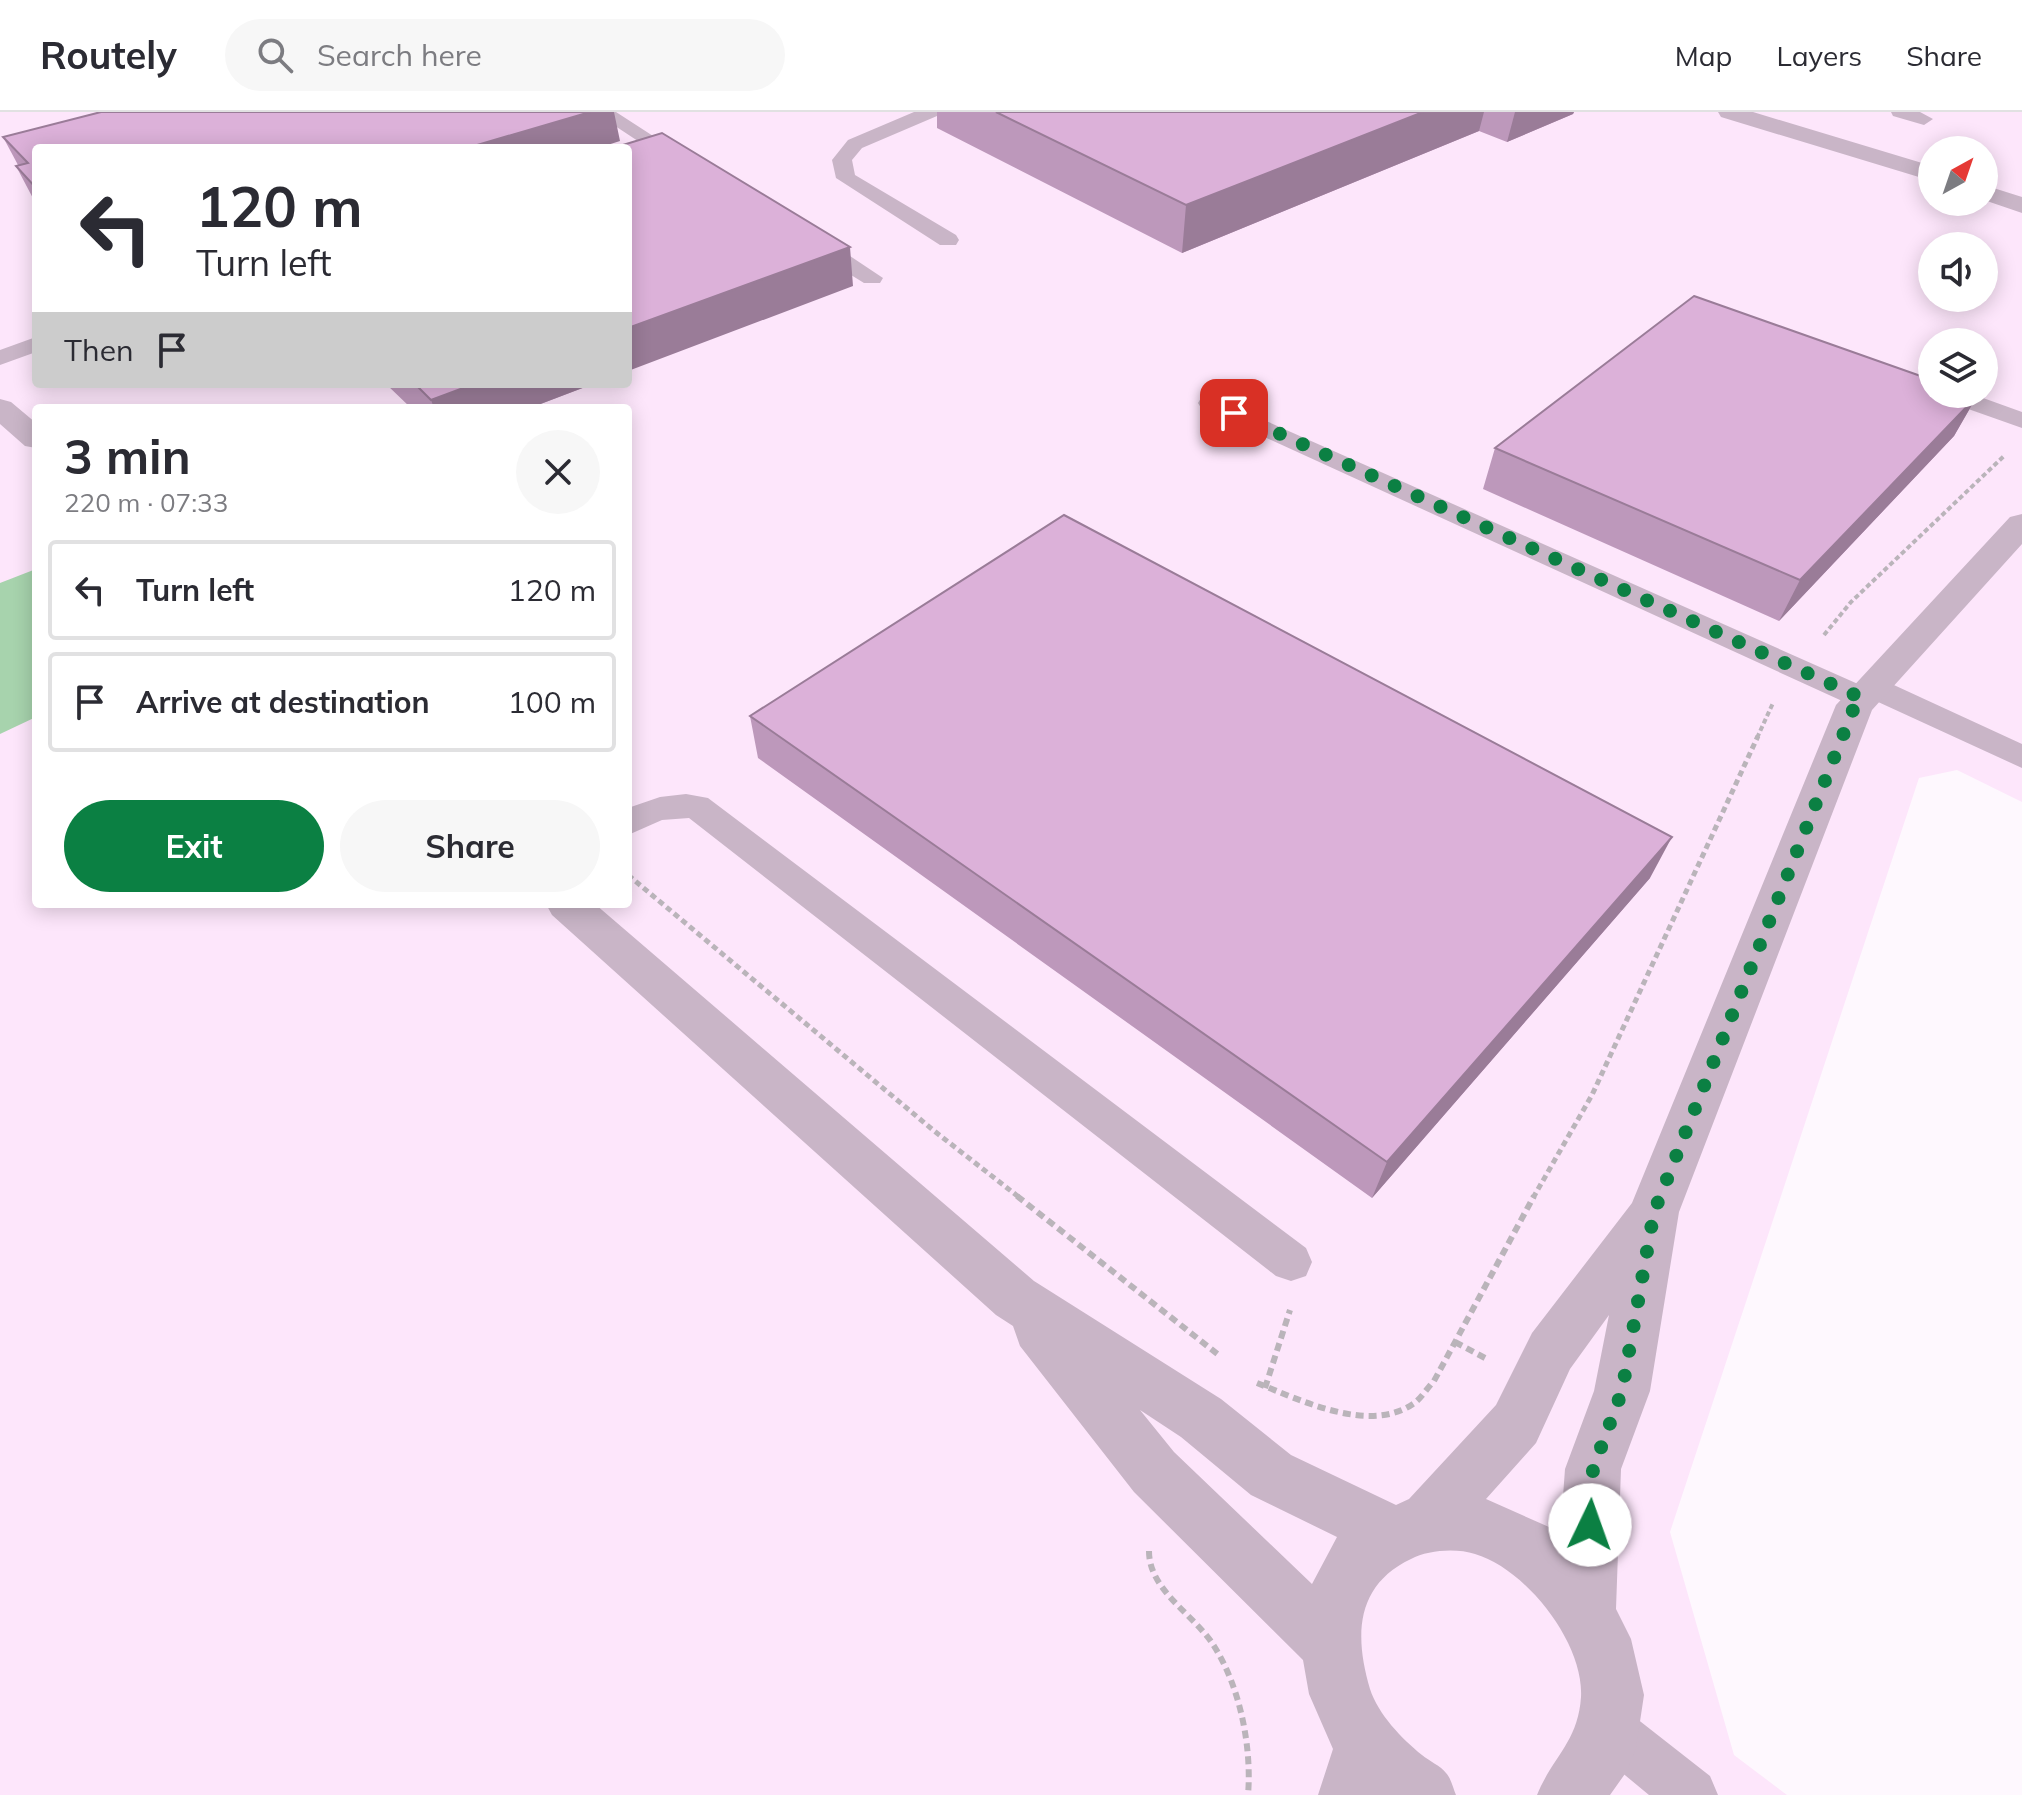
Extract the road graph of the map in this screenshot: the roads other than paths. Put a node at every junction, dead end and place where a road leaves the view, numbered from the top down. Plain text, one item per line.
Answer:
1 (603, 112) edge
2 (930, 112) edge
3 (1729, 112) edge
4 (1900, 112) edge
5 (1924, 119) dead end
6 (632, 153) edge
7 (1918, 170) edge
8 (1998, 197) edge
9 (2022, 205) edge
10 (791, 228) edge
11 (948, 240) dead end
12 (872, 278) dead end
13 (32, 346) edge
14 (0, 358) edge
15 (1210, 403) dead end
16 (0, 408) edge
17 (1988, 408) edge
18 (2022, 420) edge
19 (32, 436) edge
20 (2022, 524) edge
21 (1867, 692) junction
22 (2022, 757) edge
23 (632, 820) edge
24 (572, 908) edge
25 (1654, 1212) junction
26 (1291, 1262) road end
27 (1015, 1298) junction
28 (1410, 1525) junction
29 (1586, 1610) junction
30 (1331, 1644) junction
31 (1609, 1729) junction
32 (1358, 1769) edge
33 (1423, 1795) edge
34 (1570, 1795) edge
35 (1691, 1795) edge

1 - 6 lane
2 - 11 lane
3 - 7 street
4 - 5 lane
8 - 9 street
10 - 12 lane
13 - 14 lane
15 - 21 lane
16 - 19 street
17 - 18 lane
20 - 21 street
21 - 22 lane
21 - 25 street
23 - 26 lane
24 - 27 street
25 - 28 street
25 - 29 street
27 - 28 street
27 - 30 street
28 - 29 street
28 - 30 street
29 - 31 street
30 - 32 street
31 - 34 street
31 - 35 lane
32 - 33 street

